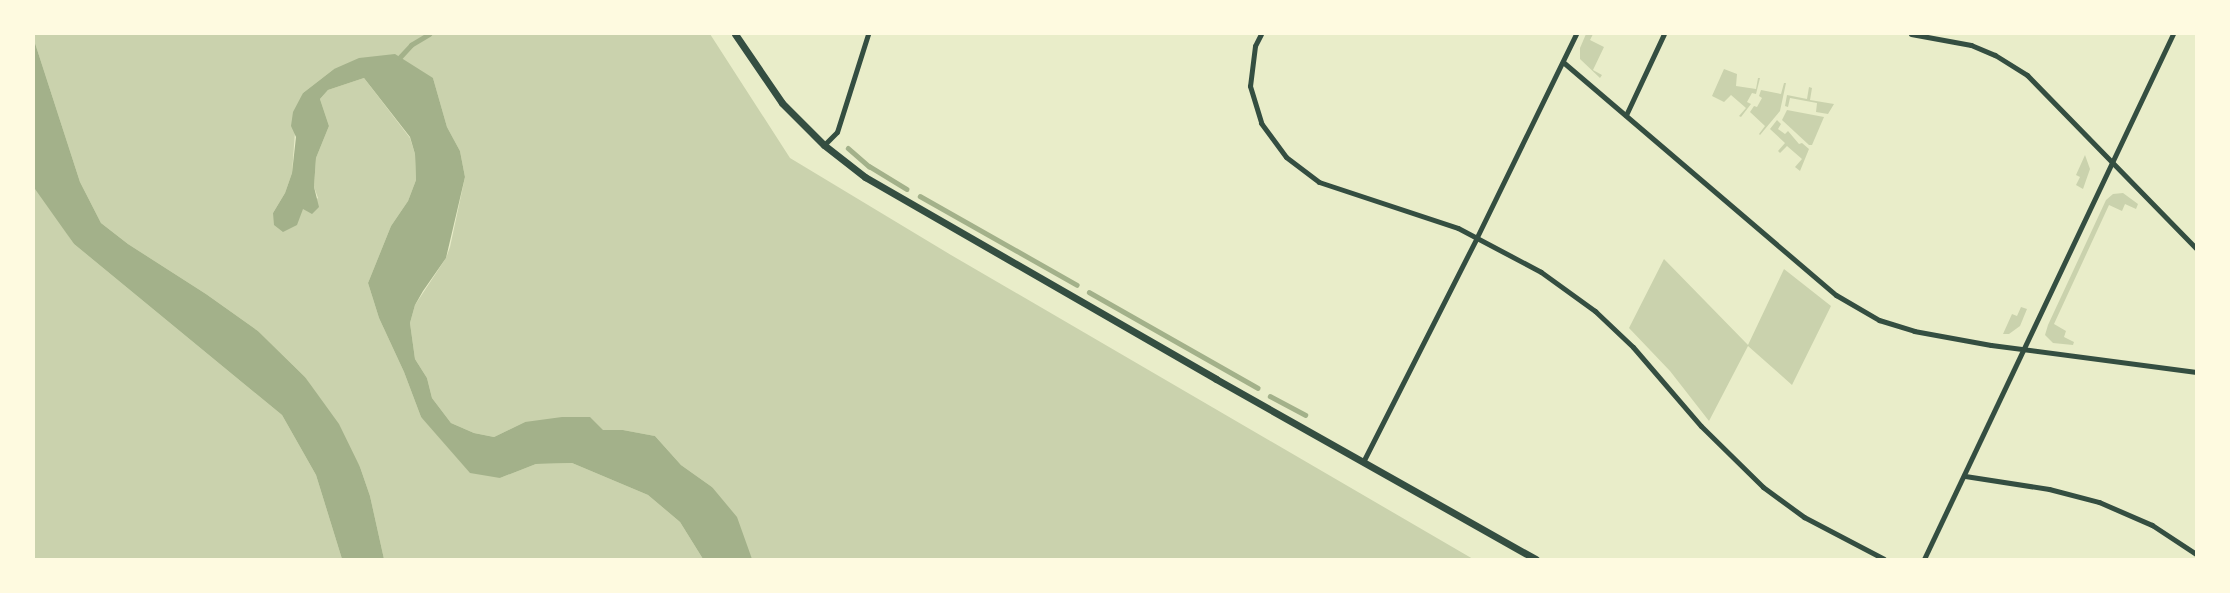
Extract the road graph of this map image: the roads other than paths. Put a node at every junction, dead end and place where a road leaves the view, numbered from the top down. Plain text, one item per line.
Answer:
1 (735, 34) edge
2 (868, 34) edge
3 (1262, 34) edge
4 (1576, 34) edge
5 (1664, 34) edge
6 (1910, 34) edge
7 (2173, 34) edge
8 (1563, 62) junction
9 (1626, 115) junction
10 (824, 145) junction
11 (2113, 164) junction
12 (1477, 237) junction
13 (2196, 248) edge
14 (2024, 348) junction
15 (2196, 372) edge
16 (1363, 462) junction
17 (1965, 476) junction
18 (2196, 554) edge
19 (1536, 559) edge
20 (1884, 559) edge
21 (1924, 559) edge

1 - 10 street
2 - 10 street
3 - 12 street
4 - 8 street
5 - 9 street
6 - 11 street
7 - 11 street
8 - 9 street
8 - 12 street
9 - 14 street
10 - 16 street
11 - 13 street
11 - 14 street
12 - 16 street
12 - 20 street
14 - 15 street
14 - 17 street
16 - 19 street
17 - 18 street
17 - 21 street

